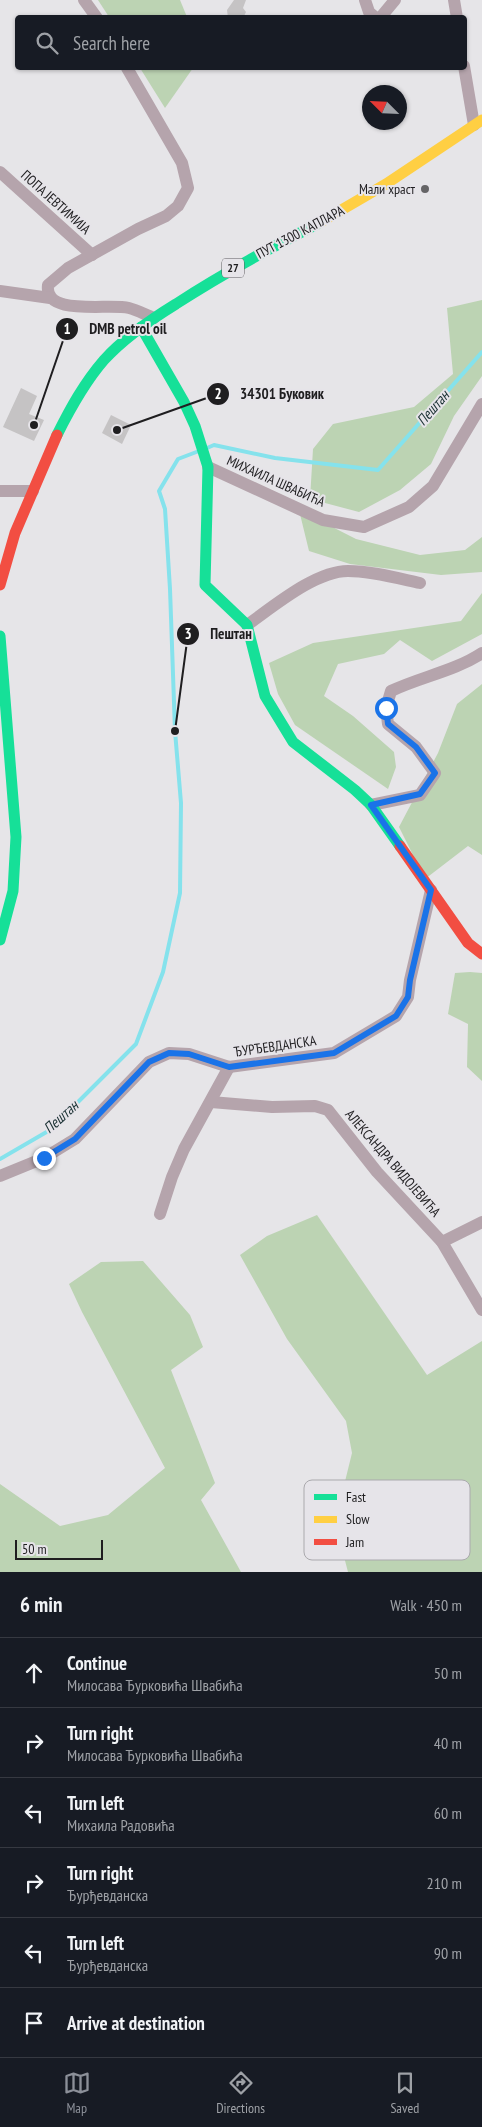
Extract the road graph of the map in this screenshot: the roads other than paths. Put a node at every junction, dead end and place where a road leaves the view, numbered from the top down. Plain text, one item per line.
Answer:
1 (84, 0) edge
2 (365, 0) edge
3 (395, 0) edge
4 (454, 0) edge
5 (95, 15) edge
6 (373, 15) edge
7 (382, 15) edge
8 (456, 15) edge
9 (129, 70) edge
10 (465, 70) edge
11 (478, 122) edge
12 (0, 172) edge
13 (92, 255) junction
14 (0, 291) edge
15 (50, 298) junction
16 (154, 318) junction
17 (141, 327) junction
18 (482, 404) edge
19 (208, 467) junction
20 (33, 490) junction
21 (0, 491) edge
22 (420, 582) dead end
23 (0, 585) edge
24 (246, 625) junction
25 (0, 636) edge
26 (482, 653) edge
27 (7, 712) junction
28 (0, 731) edge
29 (371, 805) junction
30 (431, 890) junction
31 (0, 940) edge
32 (482, 954) edge
33 (229, 1067) junction
34 (211, 1102) junction
35 (0, 1176) edge
36 (160, 1214) dead end
37 (482, 1222) edge
38 (442, 1242) junction
39 (478, 1298) edge
40 (482, 1310) edge

1 - 5 street
2 - 6 street
3 - 7 street
4 - 8 street
9 - 13 street
10 - 11 street
11 - 16 main road, ПУТ 1300 КАПЛАРА / 27
12 - 13 street, ПОПА ЈЕВТИМИЈА
13 - 15 street
14 - 15 street
15 - 16 street
16 - 17 main road, ПУТ 1300 КАПЛАРА / 27
17 - 19 main road
17 - 20 main road, ПУТ 1300 КАПЛАРА / 27
18 - 19 street, МИХАИЛА ШВАБИЋА
19 - 24 main road
20 - 21 street
20 - 23 main road, ПУТ 1300 КАПЛАРА / 27
22 - 24 street
24 - 29 main road
25 - 27 main road
26 - 29 street
27 - 28 street
27 - 31 main road
29 - 30 main road
30 - 32 main road
30 - 33 street, ЂУРЂЕВДАНСКА
33 - 34 street
33 - 35 street, ЂУРЂЕВДАНСКА
34 - 36 street
34 - 38 street, АЛЕКСАНДРА ВИДОЈЕВИЋА
37 - 38 street
38 - 39 street, АЛЕКСАНДРА ВИДОЈЕВИЋА
39 - 40 street, АЛЕКСАНДРА ВИДОЈЕВИЋА

